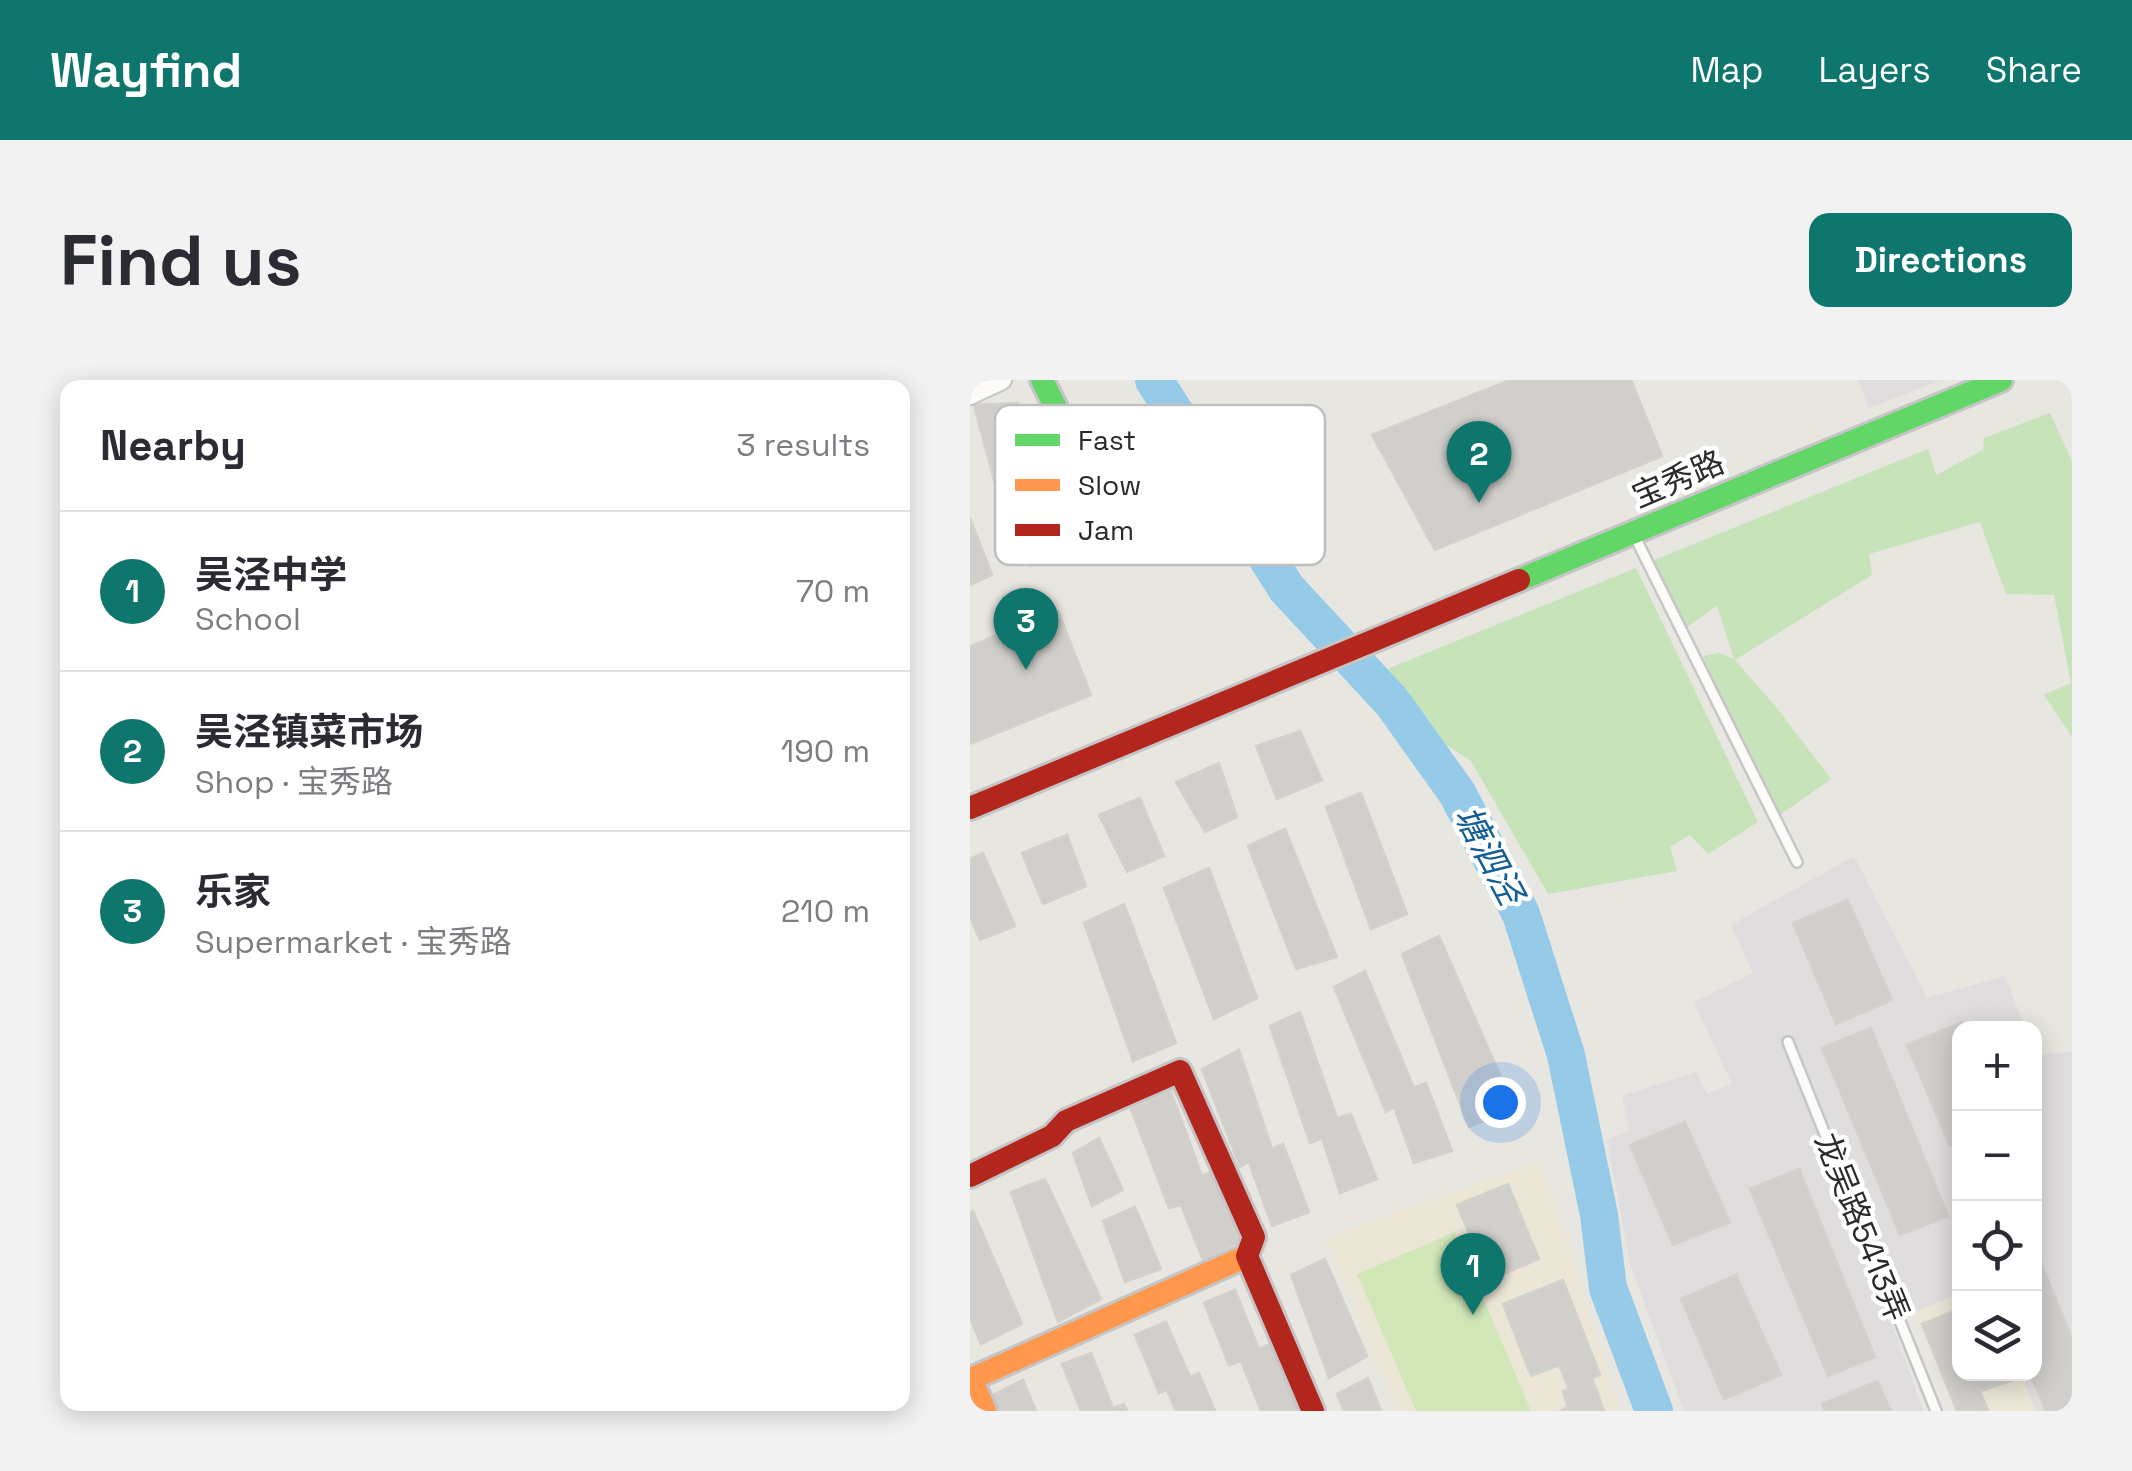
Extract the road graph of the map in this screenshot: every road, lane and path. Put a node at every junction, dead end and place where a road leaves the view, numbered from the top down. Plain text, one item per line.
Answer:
1 (1002, 380) edge
2 (1042, 380) edge
3 (2001, 380) edge
4 (970, 395) edge
5 (1055, 405) edge
6 (1632, 533) junction
7 (970, 808) edge
8 (1797, 862) dead end
9 (1788, 1042) dead end
10 (970, 1176) edge
11 (1246, 1256) junction
12 (971, 1379) edge
13 (985, 1411) edge
14 (1313, 1411) edge
15 (1936, 1411) edge

1 - 4 street
2 - 5 street
3 - 6 street, 宝秀路
6 - 7 street, 宝秀路
6 - 8 lane
9 - 15 lane, 龙吴路5413弄
10 - 11 street
11 - 12 street
11 - 14 street
12 - 13 street

